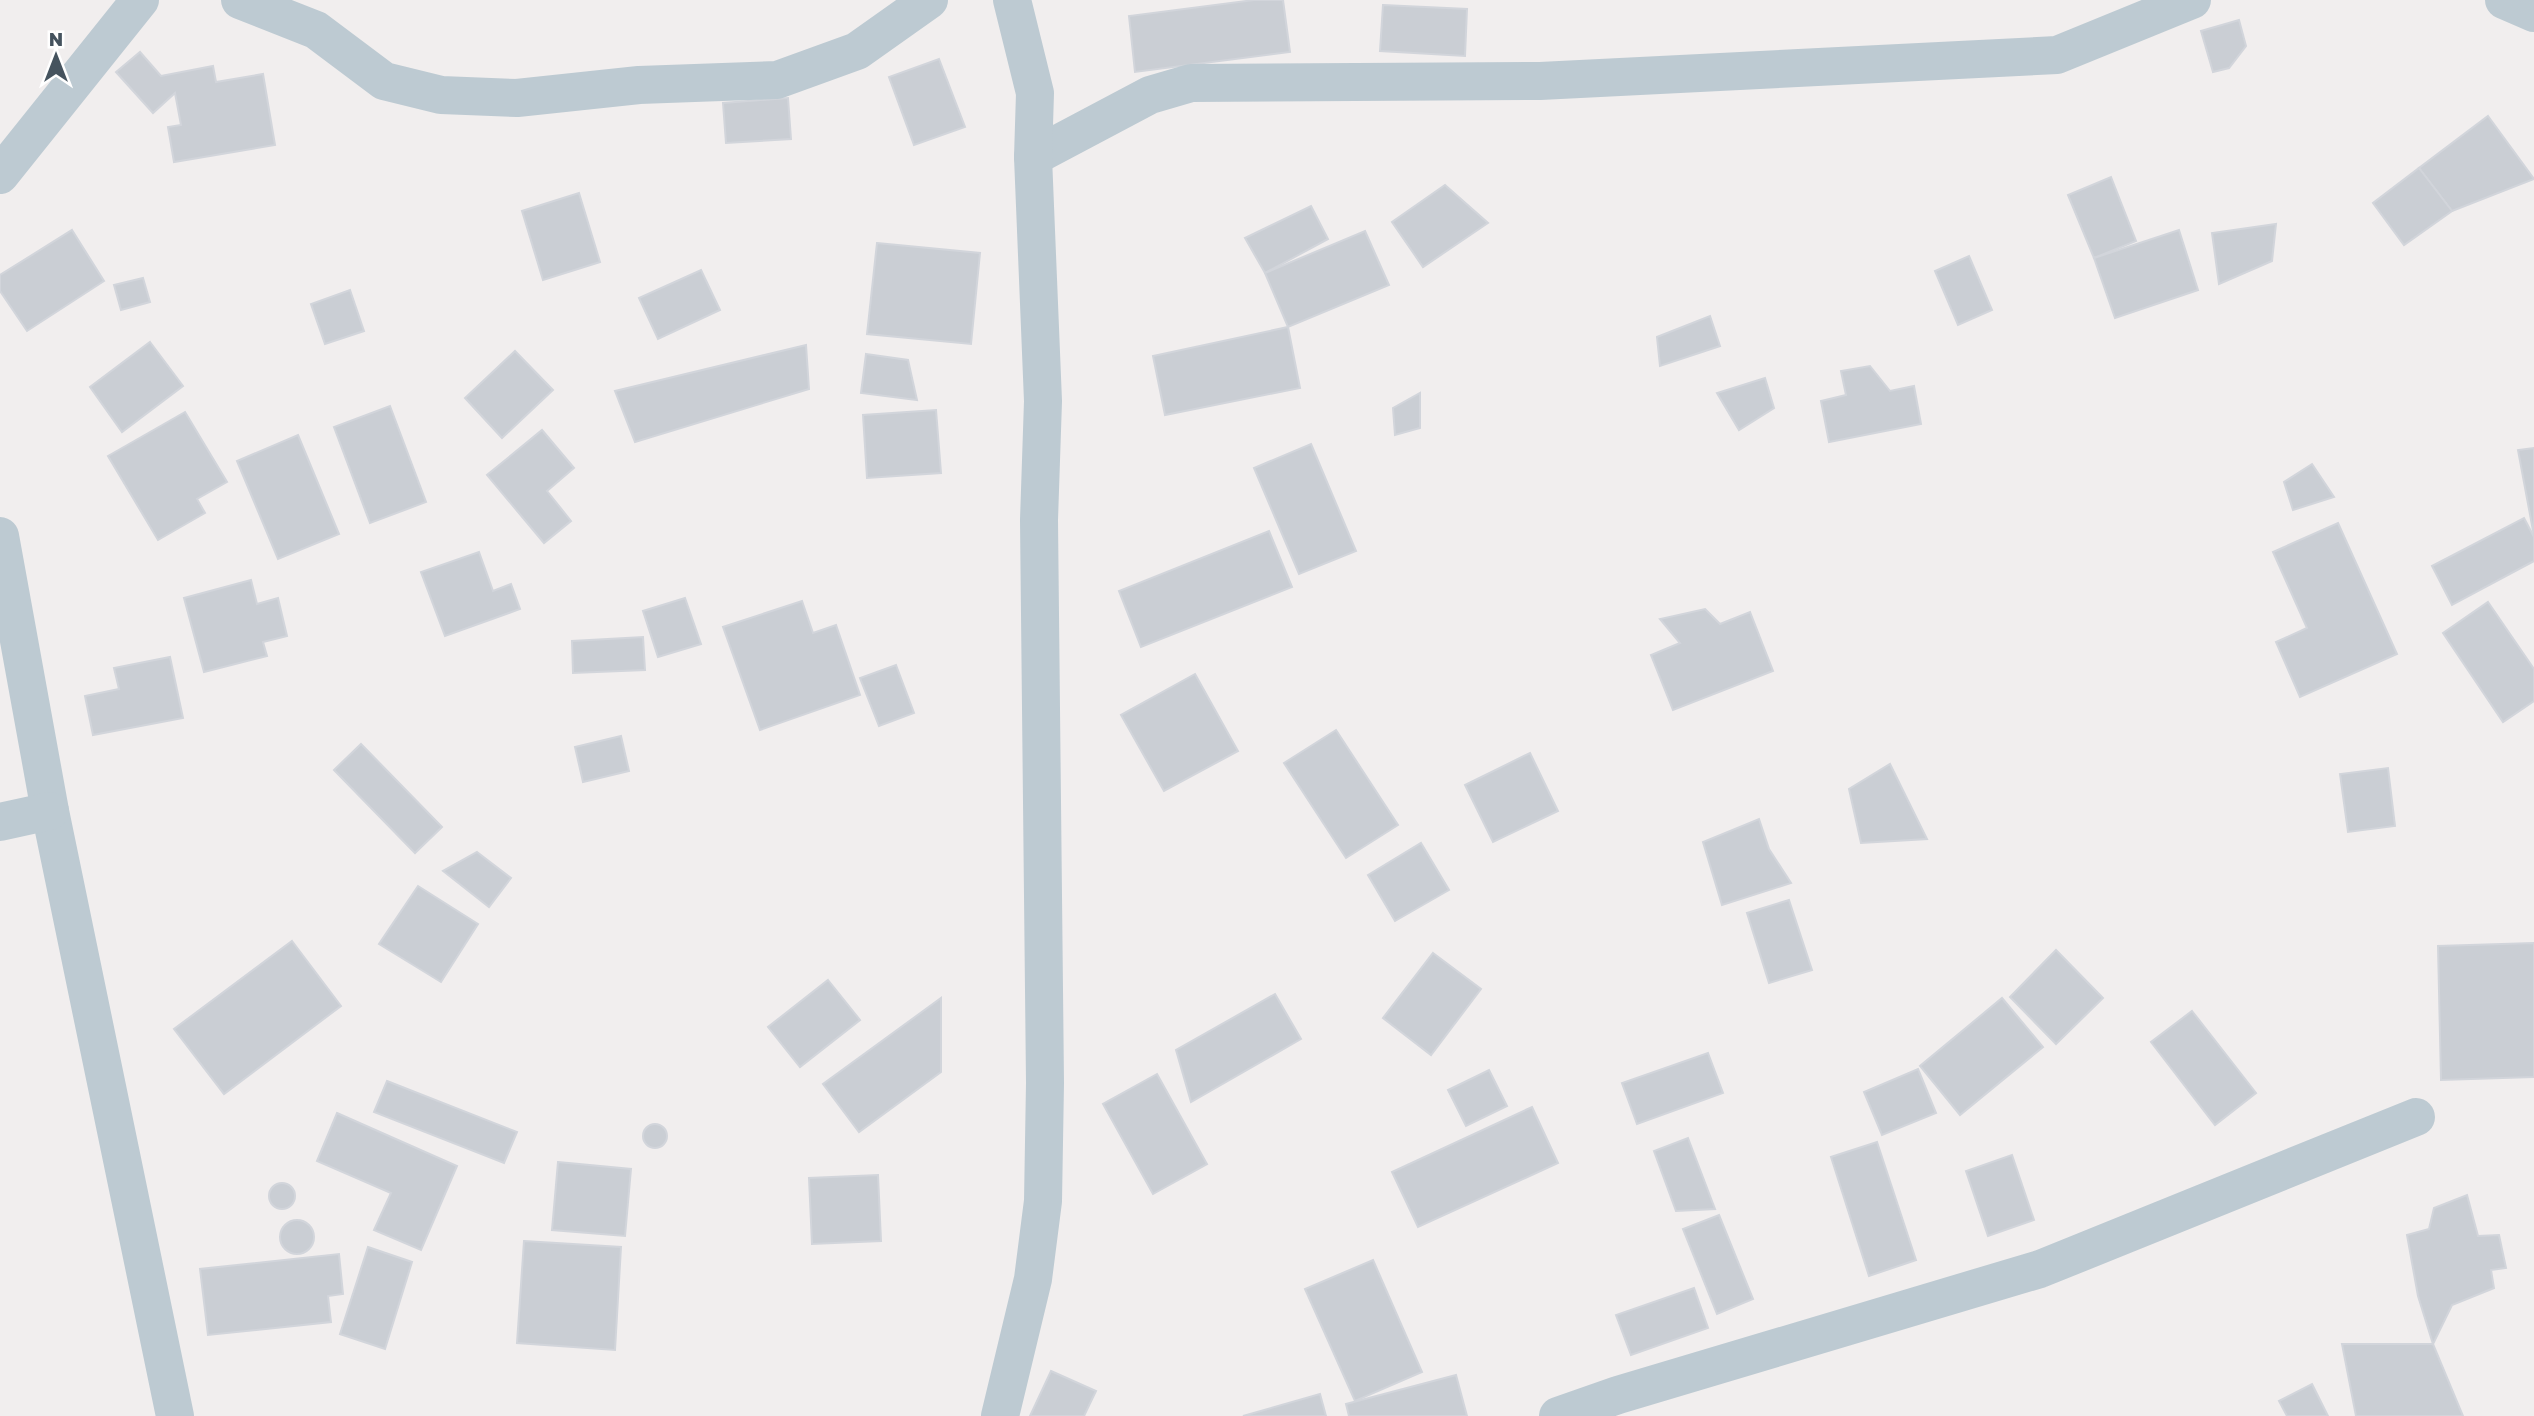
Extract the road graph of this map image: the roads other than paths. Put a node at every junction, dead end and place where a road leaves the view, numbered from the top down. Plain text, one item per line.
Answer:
1 (139, 0) edge
2 (240, 0) edge
3 (929, 0) edge
4 (1012, 0) edge
5 (2192, 0) edge
6 (2504, 0) edge
7 (2534, 13) edge
8 (1033, 157) junction
9 (0, 175) edge
10 (0, 536) edge
11 (50, 811) junction
12 (0, 822) edge
13 (2416, 1117) dead end
14 (175, 1416) edge
15 (1000, 1416) edge
16 (1558, 1416) edge

1 - 9 street
2 - 3 street
4 - 8 street
5 - 8 street
6 - 7 street
8 - 15 street
10 - 11 street
11 - 12 street
11 - 14 street
13 - 16 street

